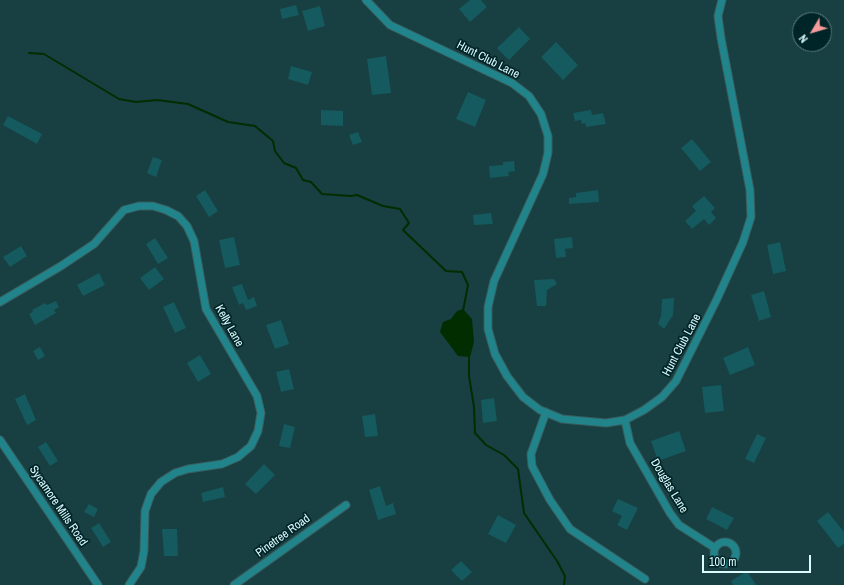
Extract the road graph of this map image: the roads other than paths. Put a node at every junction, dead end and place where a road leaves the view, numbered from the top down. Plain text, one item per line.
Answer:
1 (366, 0) edge
2 (722, 0) edge
3 (0, 302) edge
4 (546, 412) junction
5 (625, 420) junction
6 (0, 440) edge
7 (346, 505) dead end
8 (715, 548) dead end
9 (645, 579) dead end
10 (98, 585) edge
11 (129, 585) edge
12 (234, 585) edge

1 - 4 street, Hunt Club Lane
2 - 5 street, Hunt Club Lane
3 - 11 street, Kelly Lane
4 - 5 street, Hunt Club Lane
4 - 9 street
5 - 8 street, Douglas Lane
6 - 10 street, Sycamore Mills Road
7 - 12 street, Pinetree Road

